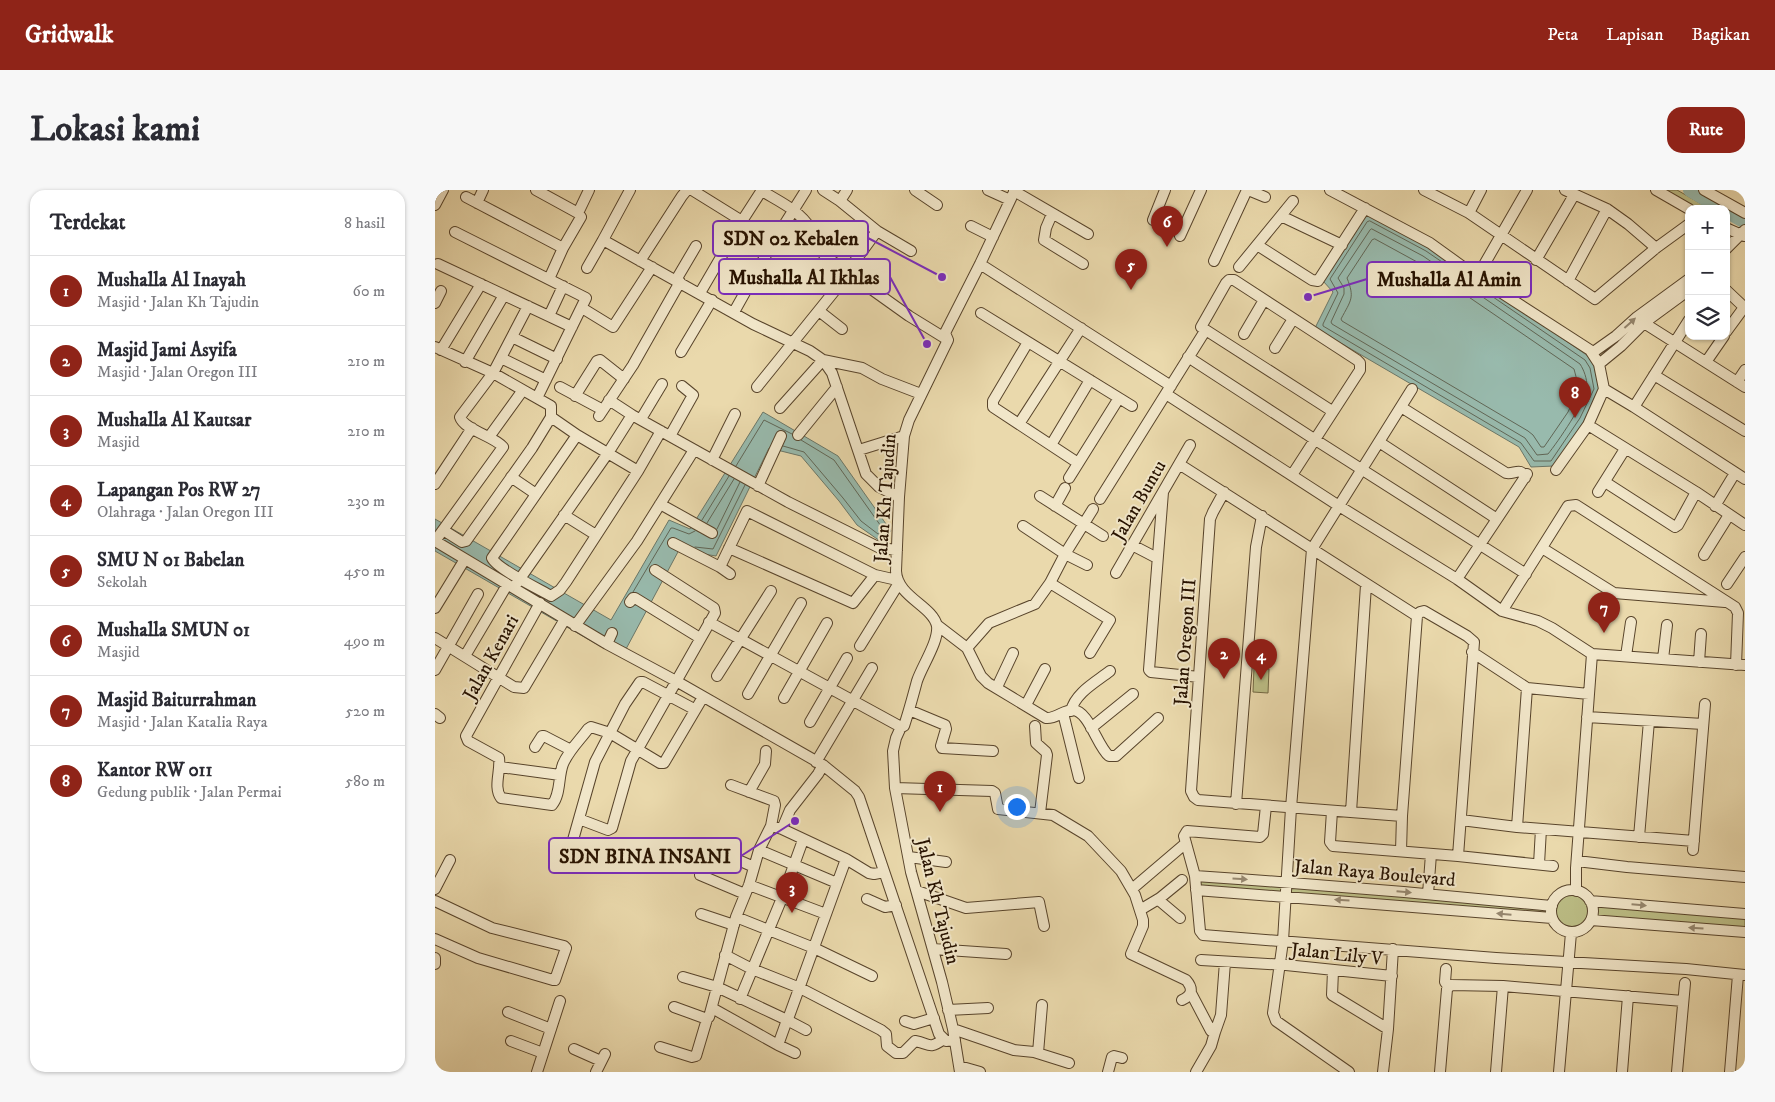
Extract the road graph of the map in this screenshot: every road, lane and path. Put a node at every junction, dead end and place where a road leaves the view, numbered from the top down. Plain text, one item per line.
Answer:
1 (443, 190) edge
2 (483, 190) edge
3 (535, 190) edge
4 (589, 190) edge
5 (630, 190) edge
6 (687, 190) edge
7 (692, 190) edge
8 (762, 190) edge
9 (806, 190) edge
10 (823, 190) edge
11 (847, 190) edge
12 (915, 190) edge
13 (988, 190) edge
14 (1165, 190) edge
15 (1201, 190) edge
16 (1248, 190) edge
17 (1330, 190) edge
18 (1424, 190) edge
19 (1481, 190) edge
20 (1527, 190) edge
21 (1565, 190) edge
22 (1657, 190) edge
23 (1703, 190) edge
24 (1013, 194) edge
25 (1575, 195) junction
26 (466, 197) dead end
27 (1265, 197) dead end
28 (840, 201) junction
29 (1293, 201) dead end
30 (477, 203) junction
31 (435, 205) edge
32 (937, 205) dead end
33 (1685, 207) edge
34 (1365, 208) junction
35 (1607, 209) junction
36 (794, 210) junction
37 (578, 213) junction
38 (1469, 213) junction
39 (1745, 213) edge
40 (1052, 214) junction
41 (1281, 216) junction
42 (1153, 220) dead end
43 (742, 221) junction
44 (971, 226) dead end
45 (1685, 227) edge
46 (1730, 229) edge
47 (877, 231) junction
48 (455, 232) dead end
49 (1088, 234) dead end
50 (1744, 234) edge
51 (1502, 235) junction
52 (1181, 236) dead end
53 (993, 237) junction
54 (603, 240) junction
55 (1257, 245) junction
56 (1342, 245) junction
57 (696, 246) dead end
58 (1730, 246) edge
59 (563, 248) junction
60 (1656, 248) junction
61 (911, 251) dead end
62 (1730, 253) edge
63 (1536, 260) junction
64 (640, 261) junction
65 (1214, 261) dead end
66 (439, 264) dead end
67 (980, 264) junction
68 (1083, 264) dead end
69 (652, 267) junction
70 (1239, 267) dead end
71 (587, 268) dead end
72 (848, 273) junction
73 (1477, 277) junction
74 (549, 279) junction
75 (678, 281) junction
76 (1568, 281) junction
77 (1685, 282) edge
78 (481, 284) junction
79 (563, 286) junction
80 (441, 291) dead end
81 (700, 293) junction
82 (1685, 293) edge
83 (1730, 294) edge
84 (504, 295) junction
85 (712, 300) junction
86 (1264, 300) junction
87 (435, 303) edge
88 (528, 306) junction
89 (1745, 307) edge
90 (582, 308) junction
91 (819, 311) junction
92 (734, 312) junction
93 (981, 313) dead end
94 (549, 316) junction
95 (1293, 318) junction
96 (1644, 323) junction
97 (1685, 326) edge
98 (572, 327) junction
99 (1730, 327) edge
100 (842, 328) dead end
101 (1081, 328) junction
102 (1205, 331) junction
103 (1244, 334) dead end
104 (512, 337) junction
105 (948, 340) junction
106 (1721, 340) edge
107 (1028, 342) junction
108 (1675, 342) junction
109 (794, 343) junction
110 (1275, 348) dead end
111 (437, 350) edge
112 (681, 352) dead end
113 (1591, 352) junction
114 (1188, 357) junction
115 (501, 358) junction
116 (557, 359) junction
117 (823, 360) junction
118 (1059, 361) junction
119 (465, 362) junction
120 (1706, 362) junction
121 (1599, 364) junction
122 (1745, 370) edge
123 (493, 373) junction
124 (1654, 375) junction
125 (624, 378) junction
126 (546, 380) junction
127 (1090, 380) junction
128 (662, 384) dead end
129 (1741, 385) edge
130 (683, 386) dead end
131 (560, 387) dead end
132 (757, 387) dead end
133 (837, 387) junction
134 (1412, 389) dead end
135 (1604, 389) junction
136 (523, 390) junction
137 (1168, 390) junction
138 (921, 394) junction
139 (575, 396) junction
140 (537, 398) junction
141 (1119, 398) junction
142 (609, 400) junction
143 (1132, 406) dead end
144 (1634, 406) junction
145 (1401, 407) junction
146 (780, 408) dead end
147 (1332, 412) junction
148 (735, 414) dead end
149 (551, 417) junction
150 (636, 417) junction
151 (1019, 424) junction
152 (1588, 425) junction
153 (473, 428) junction
154 (1745, 431) edge
155 (577, 434) junction
156 (665, 434) junction
157 (798, 434) dead end
158 (781, 436) dead end
159 (903, 436) junction
160 (489, 437) junction
161 (1314, 440) junction
162 (1379, 442) junction
163 (1051, 445) junction
164 (1190, 445) dead end
165 (1625, 449) junction
166 (694, 450) junction
167 (859, 450) junction
168 (607, 453) junction
169 (712, 460) junction
170 (1078, 463) junction
171 (1179, 464) junction
172 (1361, 469) junction
173 (1556, 470) dead end
174 (638, 471) junction
175 (1742, 474) edge
176 (1292, 475) junction
177 (511, 477) junction
178 (1605, 482) junction
179 (435, 484) edge
180 (758, 486) junction
181 (1163, 492) junction
182 (1224, 492) junction
183 (1598, 492) dead end
184 (1696, 492) junction
185 (536, 494) junction
186 (1040, 496) dead end
187 (899, 497) junction
188 (1100, 499) dead end
189 (660, 504) junction
190 (1055, 506) junction
191 (1339, 506) junction
192 (1715, 506) junction
193 (1093, 510) dead end
194 (564, 515) junction
195 (1729, 515) junction
196 (1262, 516) junction
197 (1497, 519) junction
198 (1084, 524) junction
199 (1745, 524) edge
200 (1023, 526) dead end
201 (712, 533) dead end
202 (596, 535) junction
203 (1103, 536) dead end
204 (438, 537) edge
205 (673, 542) dead end
206 (1480, 544) junction
207 (1132, 545) junction
208 (729, 548) junction
209 (1543, 548) junction
210 (1312, 549) junction
211 (897, 550) junction
212 (1065, 554) junction
213 (1704, 555) dead end
214 (1745, 557) edge
215 (1157, 558) junction
216 (465, 559) junction
217 (1087, 565) dead end
218 (719, 567) junction
219 (655, 570) dead end
220 (1116, 573) dead end
221 (730, 574) dead end
222 (875, 574) junction
223 (1526, 574) junction
224 (1457, 579) junction
225 (898, 581) junction
226 (1049, 583) junction
227 (515, 584) junction
228 (1727, 584) dead end
229 (1366, 585) junction
230 (771, 591) dead end
231 (478, 594) dead end
232 (635, 600) dead end
233 (1726, 602) junction
234 (540, 603) junction
235 (801, 603) dead end
236 (435, 608) edge
237 (1502, 611) junction
238 (1417, 616) junction
239 (565, 619) junction
240 (578, 622) junction
241 (709, 622) junction
242 (827, 622) dead end
243 (1631, 622) dead end
244 (937, 625) junction
245 (1667, 625) dead end
246 (1701, 634) dead end
247 (435, 638) edge
248 (700, 638) junction
249 (742, 639) junction
250 (861, 646) dead end
251 (448, 647) junction
252 (967, 648) junction
253 (1472, 652) junction
254 (1013, 653) dead end
255 (1090, 653) dead end
256 (1592, 654) junction
257 (771, 655) junction
258 (465, 656) junction
259 (1626, 656) junction
260 (847, 658) dead end
261 (1663, 659) junction
262 (1699, 662) junction
263 (1741, 665) edge
264 (872, 668) dead end
265 (1045, 668) dead end
266 (435, 670) edge
267 (800, 671) junction
268 (1110, 671) dead end
269 (717, 676) dead end
270 (499, 677) junction
271 (1199, 677) junction
272 (676, 681) junction
273 (830, 687) junction
274 (997, 687) junction
275 (1527, 688) junction
276 (748, 694) dead end
277 (1133, 694) dead end
278 (1589, 694) junction
279 (668, 695) junction
280 (703, 697) junction
281 (784, 698) dead end
282 (853, 700) junction
283 (1705, 704) dead end
284 (1027, 705) junction
285 (695, 710) junction
286 (909, 710) junction
287 (1067, 712) junction
288 (1587, 717) junction
289 (1158, 718) dead end
290 (1649, 721) junction
291 (810, 722) dead end
292 (1703, 724) junction
293 (1035, 726) dead end
294 (901, 727) junction
295 (1091, 728) junction
296 (610, 733) junction
297 (535, 747) dead end
298 (637, 749) junction
299 (571, 750) junction
300 (766, 751) dead end
301 (993, 751) dead end
302 (500, 767) junction
303 (820, 767) junction
304 (560, 775) junction
305 (1079, 778) dead end
306 (731, 785) dead end
307 (895, 788) junction
308 (749, 792) junction
309 (1236, 804) junction
310 (1266, 806) junction
311 (1291, 808) junction
312 (1332, 811) junction
313 (1351, 812) junction
314 (1040, 813) junction
315 (1402, 816) junction
316 (579, 820) junction
317 (1461, 820) junction
318 (771, 826) junction
319 (1517, 828) junction
320 (781, 829) junction
321 (1541, 829) junction
322 (1579, 832) junction
323 (1639, 837) junction
324 (803, 840) junction
325 (1186, 843) junction
326 (711, 848) dead end
327 (759, 850) junction
328 (1401, 851) junction
329 (1431, 854) junction
330 (1458, 856) junction
331 (909, 857) junction
332 (846, 859) junction
333 (450, 860) dead end
334 (1577, 861) junction
335 (946, 862) dead end
336 (1539, 864) junction
337 (608, 866) dead end
338 (794, 866) junction
339 (1553, 866) dead end
340 (754, 867) junction
341 (880, 873) junction
342 (699, 875) dead end
343 (1745, 875) edge
344 (1195, 876) junction
345 (1182, 880) dead end
346 (1286, 882) junction
347 (837, 883) junction
348 (435, 889) edge
349 (747, 889) junction
350 (1132, 889) junction
351 (1196, 890) junction
352 (917, 891) junction
353 (1576, 891) junction
354 (1429, 894) junction
355 (1285, 896) junction
356 (782, 898) junction
357 (1160, 898) junction
358 (867, 900) dead end
359 (435, 901) edge
360 (1590, 901) junction
361 (892, 905) junction
362 (1552, 906) junction
363 (1140, 910) junction
364 (701, 914) dead end
365 (826, 914) junction
366 (1745, 914) edge
367 (1180, 918) dead end
368 (1552, 918) junction
369 (1591, 920) junction
370 (735, 921) junction
371 (1044, 926) dead end
372 (768, 930) junction
373 (1571, 932) junction
374 (1745, 932) edge
375 (435, 939) edge
376 (1283, 941) junction
377 (814, 948) junction
378 (933, 949) junction
379 (1393, 949) junction
380 (1006, 954) dead end
381 (725, 955) junction
382 (435, 958) edge
383 (1201, 960) dead end
384 (1225, 962) junction
385 (1569, 962) junction
386 (435, 964) edge
387 (1280, 965) junction
388 (752, 969) junction
389 (1446, 969) dead end
390 (1333, 971) junction
391 (1742, 975) edge
392 (872, 976) dead end
393 (1391, 976) junction
394 (683, 977) dead end
395 (1685, 983) dead end
396 (1449, 986) junction
397 (1503, 986) junction
398 (717, 987) junction
399 (800, 988) junction
400 (1565, 991) junction
401 (1191, 993) junction
402 (1628, 996) junction
403 (740, 999) junction
404 (1182, 1000) dead end
405 (560, 1001) dead end
406 (1683, 1001) junction
407 (1740, 1002) edge
408 (1042, 1005) dead end
409 (674, 1007) dead end
410 (712, 1008) junction
411 (988, 1008) dead end
412 (948, 1010) junction
413 (509, 1012) dead end
414 (934, 1018) junction
415 (707, 1019) junction
416 (787, 1020) junction
417 (905, 1021) dead end
418 (551, 1029) junction
419 (953, 1029) junction
420 (1388, 1029) junction
421 (806, 1030) dead end
422 (1215, 1032) junction
423 (944, 1039) junction
424 (955, 1040) junction
425 (511, 1041) dead end
426 (778, 1045) junction
427 (660, 1047) dead end
428 (574, 1049) dead end
429 (543, 1053) junction
430 (795, 1053) dead end
431 (1038, 1053) junction
432 (1123, 1058) dead end
433 (1069, 1062) dead end
434 (599, 1066) edge
435 (960, 1069) edge
436 (537, 1072) edge
437 (979, 1072) edge
438 (1108, 1072) edge
439 (1196, 1072) edge
440 (1349, 1072) edge
441 (1383, 1072) edge
442 (1440, 1072) edge
443 (1496, 1072) edge
444 (1559, 1072) edge
445 (1622, 1072) edge
446 (1677, 1072) edge
447 (1730, 1072) edge

1 - 31 street
2 - 30 street
3 - 37 street
4 - 37 street
5 - 54 street
6 - 64 street
7 - 43 street
8 - 36 street
8 - 43 street
9 - 36 street
10 - 28 street
11 - 28 street
12 - 32 street
13 - 24 street
14 - 42 street
15 - 52 street
16 - 27 street
16 - 65 street
17 - 34 street
18 - 38 street
19 - 38 street
20 - 51 street
21 - 25 street
22 - 33 street
23 - 39 street
24 - 40 street
24 - 53 street, Jalan Kh Tajudin
25 - 35 street
25 - 63 street
26 - 30 street
28 - 47 street
29 - 41 street
30 - 59 street
34 - 56 street
34 - 73 street
35 - 60 street
35 - 76 street
36 - 72 street
36 - 92 street
37 - 59 street
38 - 51 street
40 - 49 street
40 - 68 street
41 - 55 street
41 - 56 street
43 - 81 street
44 - 53 street
45 - 60 street
46 - 50 street
47 - 61 street
47 - 72 street
48 - 74 street
50 - 58 street
50 - 62 street
51 - 63 street
51 - 73 street
53 - 67 street, Jalan Kh Tajudin
54 - 64 street
54 - 71 street
55 - 56 street
55 - 70 street
57 - 75 street
59 - 74 street
60 - 76 street
63 - 76 street
64 - 69 street
66 - 78 street
67 - 101 street
67 - 105 street, Jalan Kh Tajudin
69 - 75 street
69 - 90 street
72 - 91 street
72 - 105 street
73 - 113 street
74 - 79 street
75 - 81 street
75 - 125 street
113 -> 77 street
78 - 84 street
78 - 111 street
79 - 90 street
79 - 94 street
80 - 87 street
81 - 85 street
82 - 96 street
83 - 89 street
84 - 88 street
84 - 119 street
85 - 92 street
85 - 112 street
86 - 95 street
86 - 102 street
86 - 103 street
88 - 94 street
88 - 104 street
89 - 99 street
90 - 98 street
91 - 100 street
91 - 109 street
92 - 109 street
93 - 107 street
94 - 98 street
95 - 110 street
95 - 147 street
96 - 108 street
96 - 121 street
97 - 108 street
98 - 116 street
101 - 118 street
101 - 137 street
102 - 114 street
102 - 147 street
104 - 115 street
104 - 116 street
105 - 138 street, Jalan Kh Tajudin
106 - 120 street
107 - 118 street
107 - 151 street
108 - 120 street
108 - 124 street
109 - 117 street
109 - 132 street
111 - 119 street
113 - 121 street
114 - 137 street
114 - 161 street
115 - 123 street
115 - 126 street
116 - 126 street
117 - 133 street
117 - 138 street
117 - 146 street
118 - 127 street
118 - 151 street
119 - 123 street
120 - 129 street
121 - 135 street
122 - 129 street
123 - 136 street
123 - 153 street
124 - 144 street
124 - 154 street
125 - 139 street
125 - 142 street
126 - 140 street
127 - 141 street
127 - 163 street
128 - 150 street
130 - 156 street
131 - 139 street
133 - 157 street
133 - 167 street
134 - 145 street
135 - 144 street
135 - 152 street
136 - 140 street
136 - 160 street
137 - 176 street
137 - 188 street
138 - 159 street, Jalan Kh Tajudin
139 - 142 street
140 - 149 street
141 - 143 street
141 - 170 street
142 - 150 street
144 - 175 street
145 - 162 street
145 - 197 street
147 - 161 street
148 - 169 street
149 - 155 street
149 - 177 street
150 - 156 street
150 - 168 street
151 - 163 street
152 - 165 street
152 - 173 street
153 - 160 street
153 - 179 street
155 - 168 street
155 - 185 street
156 - 166 street
156 - 174 street
158 - 180 street
159 - 167 street
159 - 187 street, Jalan Kh Tajudin
160 - 204 street
161 - 172 street
161 - 176 street
162 - 172 street
162 - 197 street
163 - 170 street
164 - 171 street, Jalan Buntu
165 - 178 street
165 - 184 street
166 - 169 street
166 - 189 street
167 - 187 street
168 - 174 street
168 - 194 street
169 - 180 street
170 - 190 street
171 - 181 street, Jalan Buntu
171 - 182 street
172 - 191 street
172 - 206 street
174 - 202 street
175 - 192 street
176 - 191 street
177 - 185 street
177 - 204 street
178 - 183 street
178 - 184 street
180 - 211 street
181 - 207 street, Jalan Buntu
181 - 215 street
182 - 196 street
182 - 271 street, Jalan Oregon III
184 - 192 street
185 - 227 street
186 - 190 street
187 - 211 street, Jalan Kh Tajudin
189 - 201 street
189 - 240 street
190 - 198 street
191 - 210 street
191 - 224 street
192 - 195 street
193 - 198 street
194 - 202 street
194 - 227 street
195 - 199 street
195 - 213 street
196 - 210 street
196 - 309 street
197 - 206 street
198 - 203 street
198 - 212 street
200 - 212 street
202 - 227 street
204 - 216 street
205 - 218 street
206 - 223 street
206 - 224 street
207 - 215 street
207 - 220 street, Jalan Buntu
208 - 218 street
208 - 222 street
208 - 222 street
209 - 223 street
209 - 233 street
209 - 233 street
210 - 229 street
210 - 311 street
211 - 225 street, Jalan Kh Tajudin
212 - 217 street
212 - 226 street
214 - 228 street
215 - 271 street
216 - 227 street
216 - 236 street
218 - 221 street
219 - 241 street
222 - 225 street
223 - 237 street
224 - 237 street
225 - 244 street, Jalan Kh Tajudin
225 - 250 street
226 - 252 street
226 - 255 street
227 - 234 street
227 - 258 street
229 - 238 street
229 - 313 street
230 - 249 street
231 - 251 street
232 - 248 street
233 - 263 street
234 - 239 street
234 - 270 street, Jalan Kenari
235 - 257 street
237 - 256 street
238 - 253 street
238 - 315 street
239 - 240 street
239 - 270 street
240 - 272 street
241 - 248 street
241 - 249 street
242 - 267 street
243 - 259 street
244 - 252 street
244 - 286 street, Jalan Kh Tajudin
245 - 261 street
246 - 262 street
247 - 251 street
248 - 272 street
249 - 257 street
249 - 269 street
251 - 258 street
251 - 266 street
252 - 274 street
253 - 275 street
253 - 317 street
254 - 274 street
256 - 259 street
256 - 278 street
257 - 267 street
257 - 276 street
258 - 270 street
259 - 261 street
260 - 273 street
261 - 262 street
262 - 263 street
264 - 282 street
265 - 284 street
267 - 273 street
267 - 281 street
268 - 287 street
270 - 302 street, Jalan Kenari
271 - 309 street, Jalan Oregon III
272 - 279 street
272 - 280 street
273 - 282 street
273 - 291 street
274 - 284 street
275 - 278 street
275 - 319 street
277 - 295 street
278 - 288 street
279 - 285 street
279 - 296 street
279 - 298 street
280 - 285 street
280 - 303 street
282 - 294 street
282 - 303 street
283 - 292 street
284 - 287 street
285 - 298 street
286 - 294 street, Jalan Kh Tajudin
286 - 301 street
287 - 295 street
287 - 305 street
288 - 290 street
288 - 322 street
289 - 295 street
290 - 292 street
290 - 323 street
292 - 323 street
293 - 314 street
294 - 307 street, Jalan Kh Tajudin
296 - 298 street
296 - 299 street
296 - 316 street
297 - 299 street
298 - 316 street
299 - 304 street
300 - 308 street
302 - 304 street
302 - 304 street
303 - 320 street
303 - 341 street
306 - 308 street
307 - 314 street
307 - 331 street, Jalan Kh Tajudin
308 - 318 street
309 - 310 street
310 - 311 street
310 - 325 street
311 - 312 street
311 - 346 street
312 - 313 street
312 - 328 street
313 - 315 street
314 - 350 street
315 - 328 street
316 - 337 street
317 - 319 street
317 - 330 street
318 - 320 street
318 - 327 street
319 - 321 street
320 - 324 street
321 - 322 street
321 - 336 street
322 - 323 street
322 - 334 street
324 - 332 street
324 - 338 street
325 - 344 street
325 - 350 street
326 - 340 street
327 - 338 street
327 - 340 street
328 - 329 street
329 - 330 street
329 - 354 street
330 - 336 street
331 - 335 street
331 - 352 street, Jalan Kh Tajudin
332 - 341 street
332 - 347 street
333 - 348 street
334 - 343 street
334 - 353 street
336 - 339 street
338 - 347 street
338 - 356 street
340 - 349 street
341 - 361 street
342 - 349 street
344 -> 346 street, Jalan Raya Boulevard
344 - 351 street
345 - 357 street
346 -> 354 street, Jalan Raya Boulevard
346 - 355 street
347 - 365 street
349 - 356 street
349 - 370 street
350 - 363 street
351 - 355 street, Jalan Raya Boulevard
351 - 376 street
352 - 371 street
352 - 378 street, Jalan Kh Tajudin
353 - 360 street
353 - 362 street
354 - 362 street, Jalan Raya Boulevard
368 -> 355 street, Jalan Raya Boulevard
355 - 376 street
356 - 365 street
356 - 372 street
357 - 363 street
357 - 367 street
358 - 361 street
359 - 375 street
360 -> 366 street
360 - 369 street
361 - 414 street
362 - 368 street
363 - 401 street
364 - 370 street
365 - 377 street
368 - 373 street
369 - 373 street
374 -> 369 street
370 - 372 street
370 - 381 street
372 - 377 street
372 - 388 street
373 - 385 street
376 - 379 street
376 - 387 street
377 - 392 street
377 - 399 street
378 - 380 street
378 - 412 street, Jalan Kh Tajudin
379 - 385 street
379 - 393 street
381 - 388 street
381 - 398 street
382 - 386 street
383 - 384 street, Jalan Lily V
384 - 387 street, Jalan Lily V
384 - 422 street
385 - 391 street
385 - 400 street
387 - 390 street, Jalan Lily V
387 - 440 street
388 - 399 street
388 - 403 street
389 - 396 street
390 - 393 street, Jalan Lily V
390 - 420 street
391 - 407 street
393 - 420 street
394 - 398 street
395 - 406 street
396 - 397 street
396 - 442 street
397 - 400 street
397 - 443 street
398 - 403 street
398 - 410 street
399 - 416 street
399 - 423 street
400 - 402 street
400 - 444 street
401 - 404 street
401 - 422 street
402 - 406 street
402 - 445 street
403 - 416 street
405 - 418 street
406 - 446 street
407 - 447 street
408 - 431 street
409 - 415 street
410 - 415 street
410 - 426 street
411 - 412 street
412 - 419 street, Jalan Kh Tajudin
413 - 418 street
414 - 417 street
414 - 423 street
415 - 427 street
416 - 421 street
416 - 426 street
418 - 429 street
419 - 424 street, Jalan Kh Tajudin
419 - 431 street
420 - 441 street
422 - 439 street
423 - 424 street
424 - 435 street, Jalan Kh Tajudin
425 - 429 street
426 - 430 street
428 - 434 street
429 - 436 street
431 - 433 street
432 - 438 street
435 - 437 street

